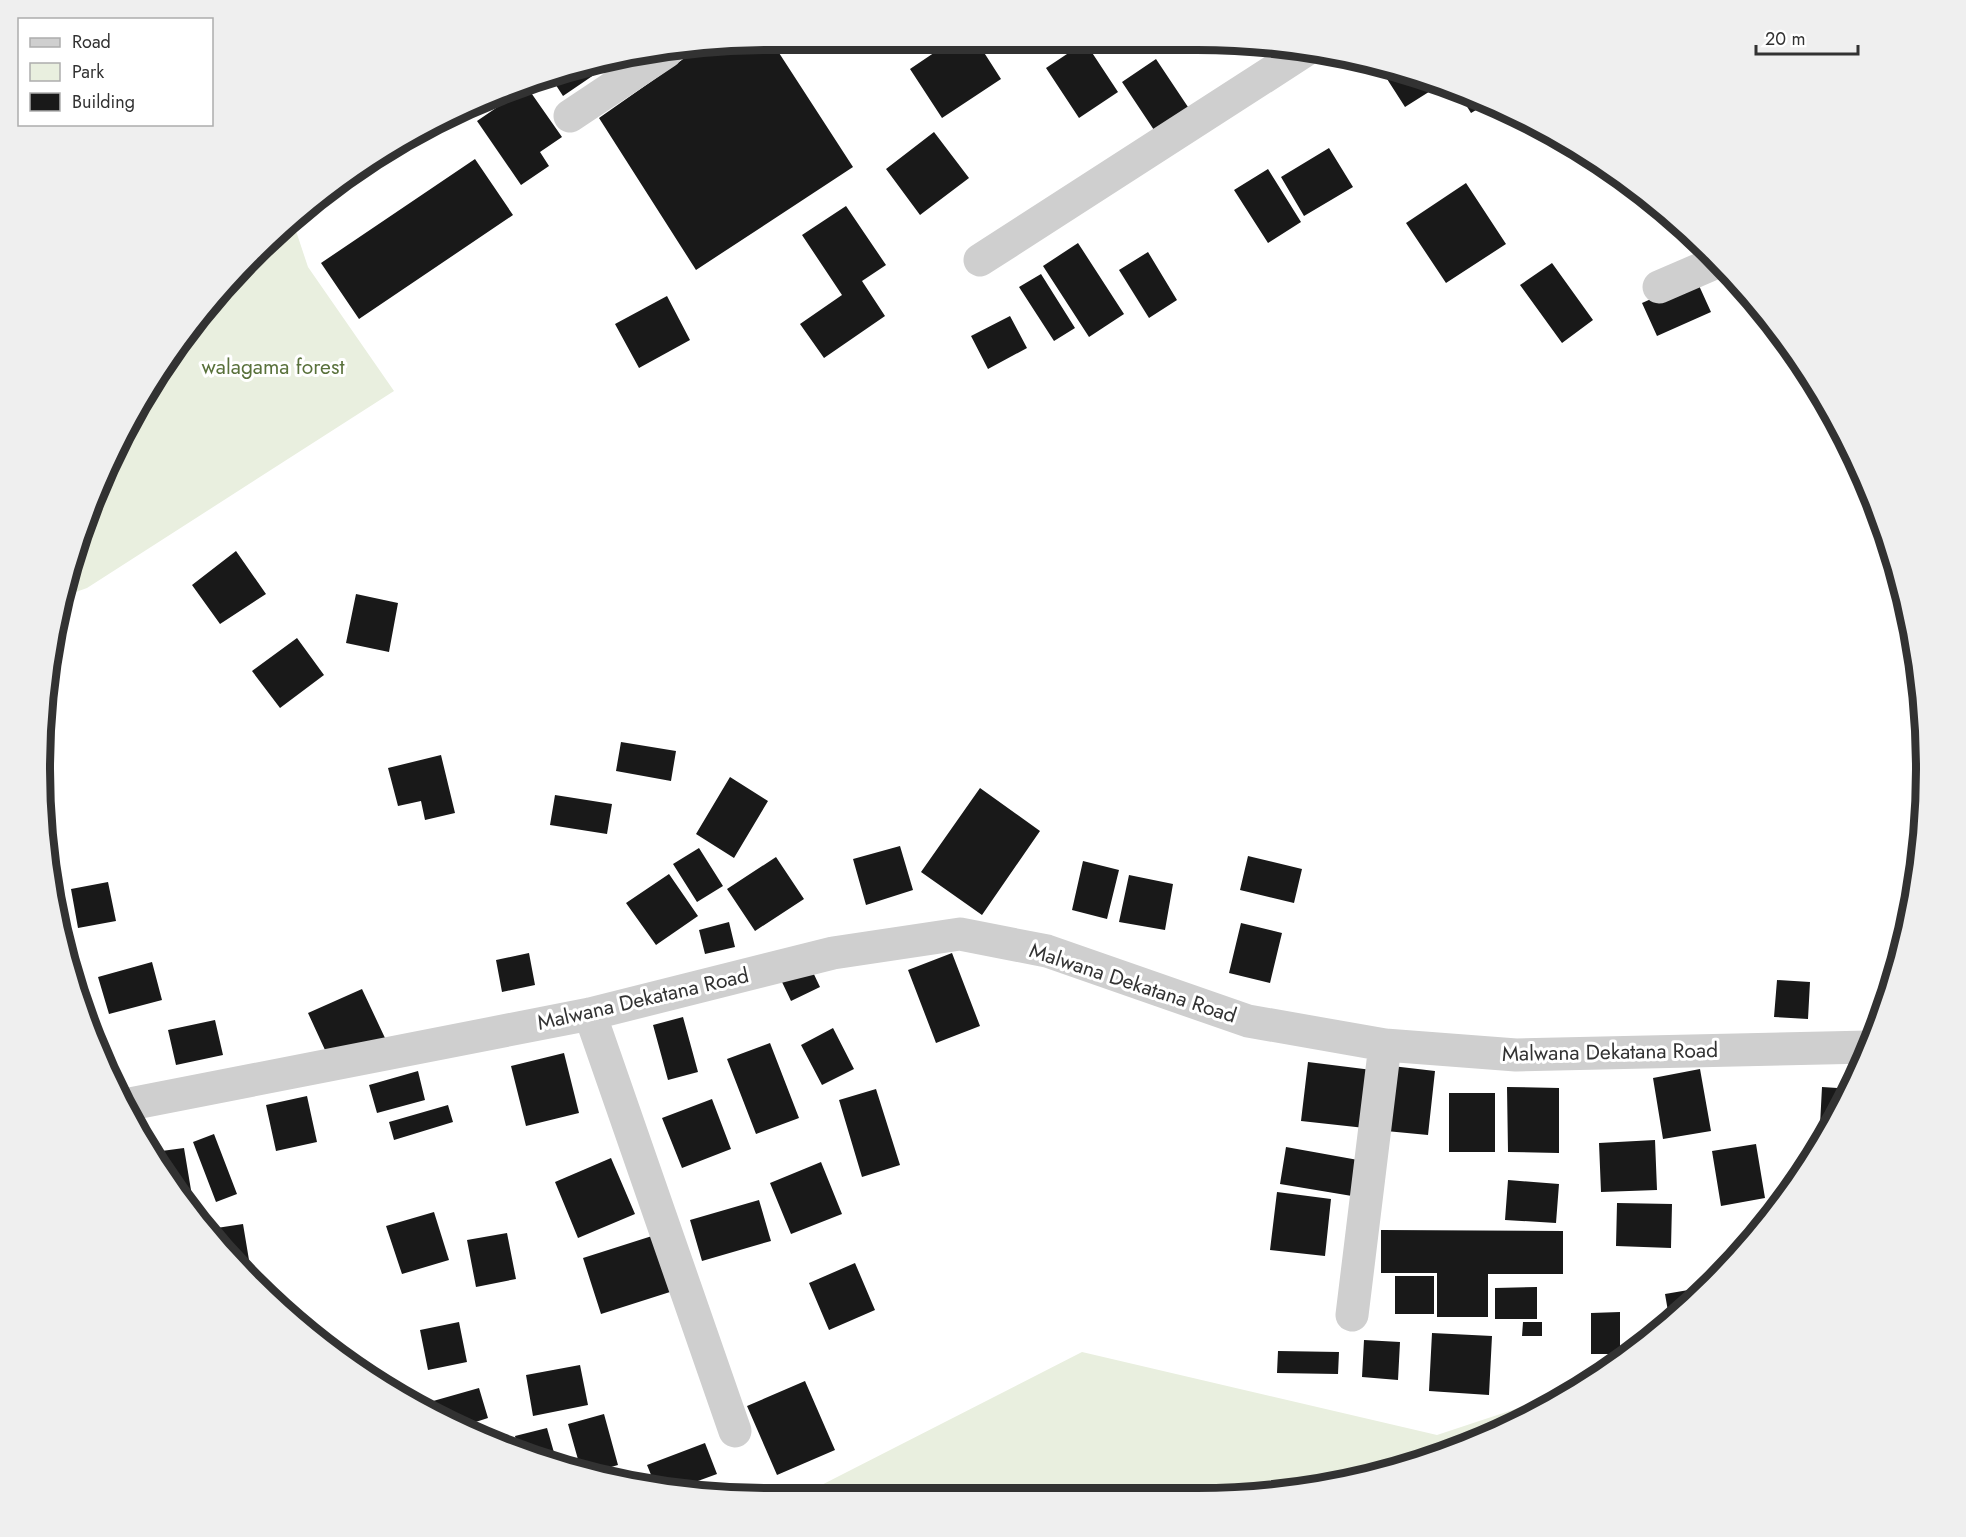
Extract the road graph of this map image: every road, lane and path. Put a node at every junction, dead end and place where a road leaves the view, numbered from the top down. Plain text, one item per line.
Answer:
1 (1292, 56) edge
2 (656, 59) edge
3 (570, 116) dead end
4 (980, 260) dead end
5 (1710, 265) edge
6 (1659, 287) dead end
7 (590, 1014) junction
8 (1385, 1045) junction
9 (1861, 1047) edge
10 (133, 1103) edge
11 (1352, 1315) dead end
12 (735, 1431) dead end

1 - 4 street
2 - 3 street
5 - 6 street
7 - 8 street, Malwana Dekatana Road
7 - 10 street, Malwana Dekatana Road
7 - 12 street
8 - 9 street, Malwana Dekatana Road
8 - 11 street

